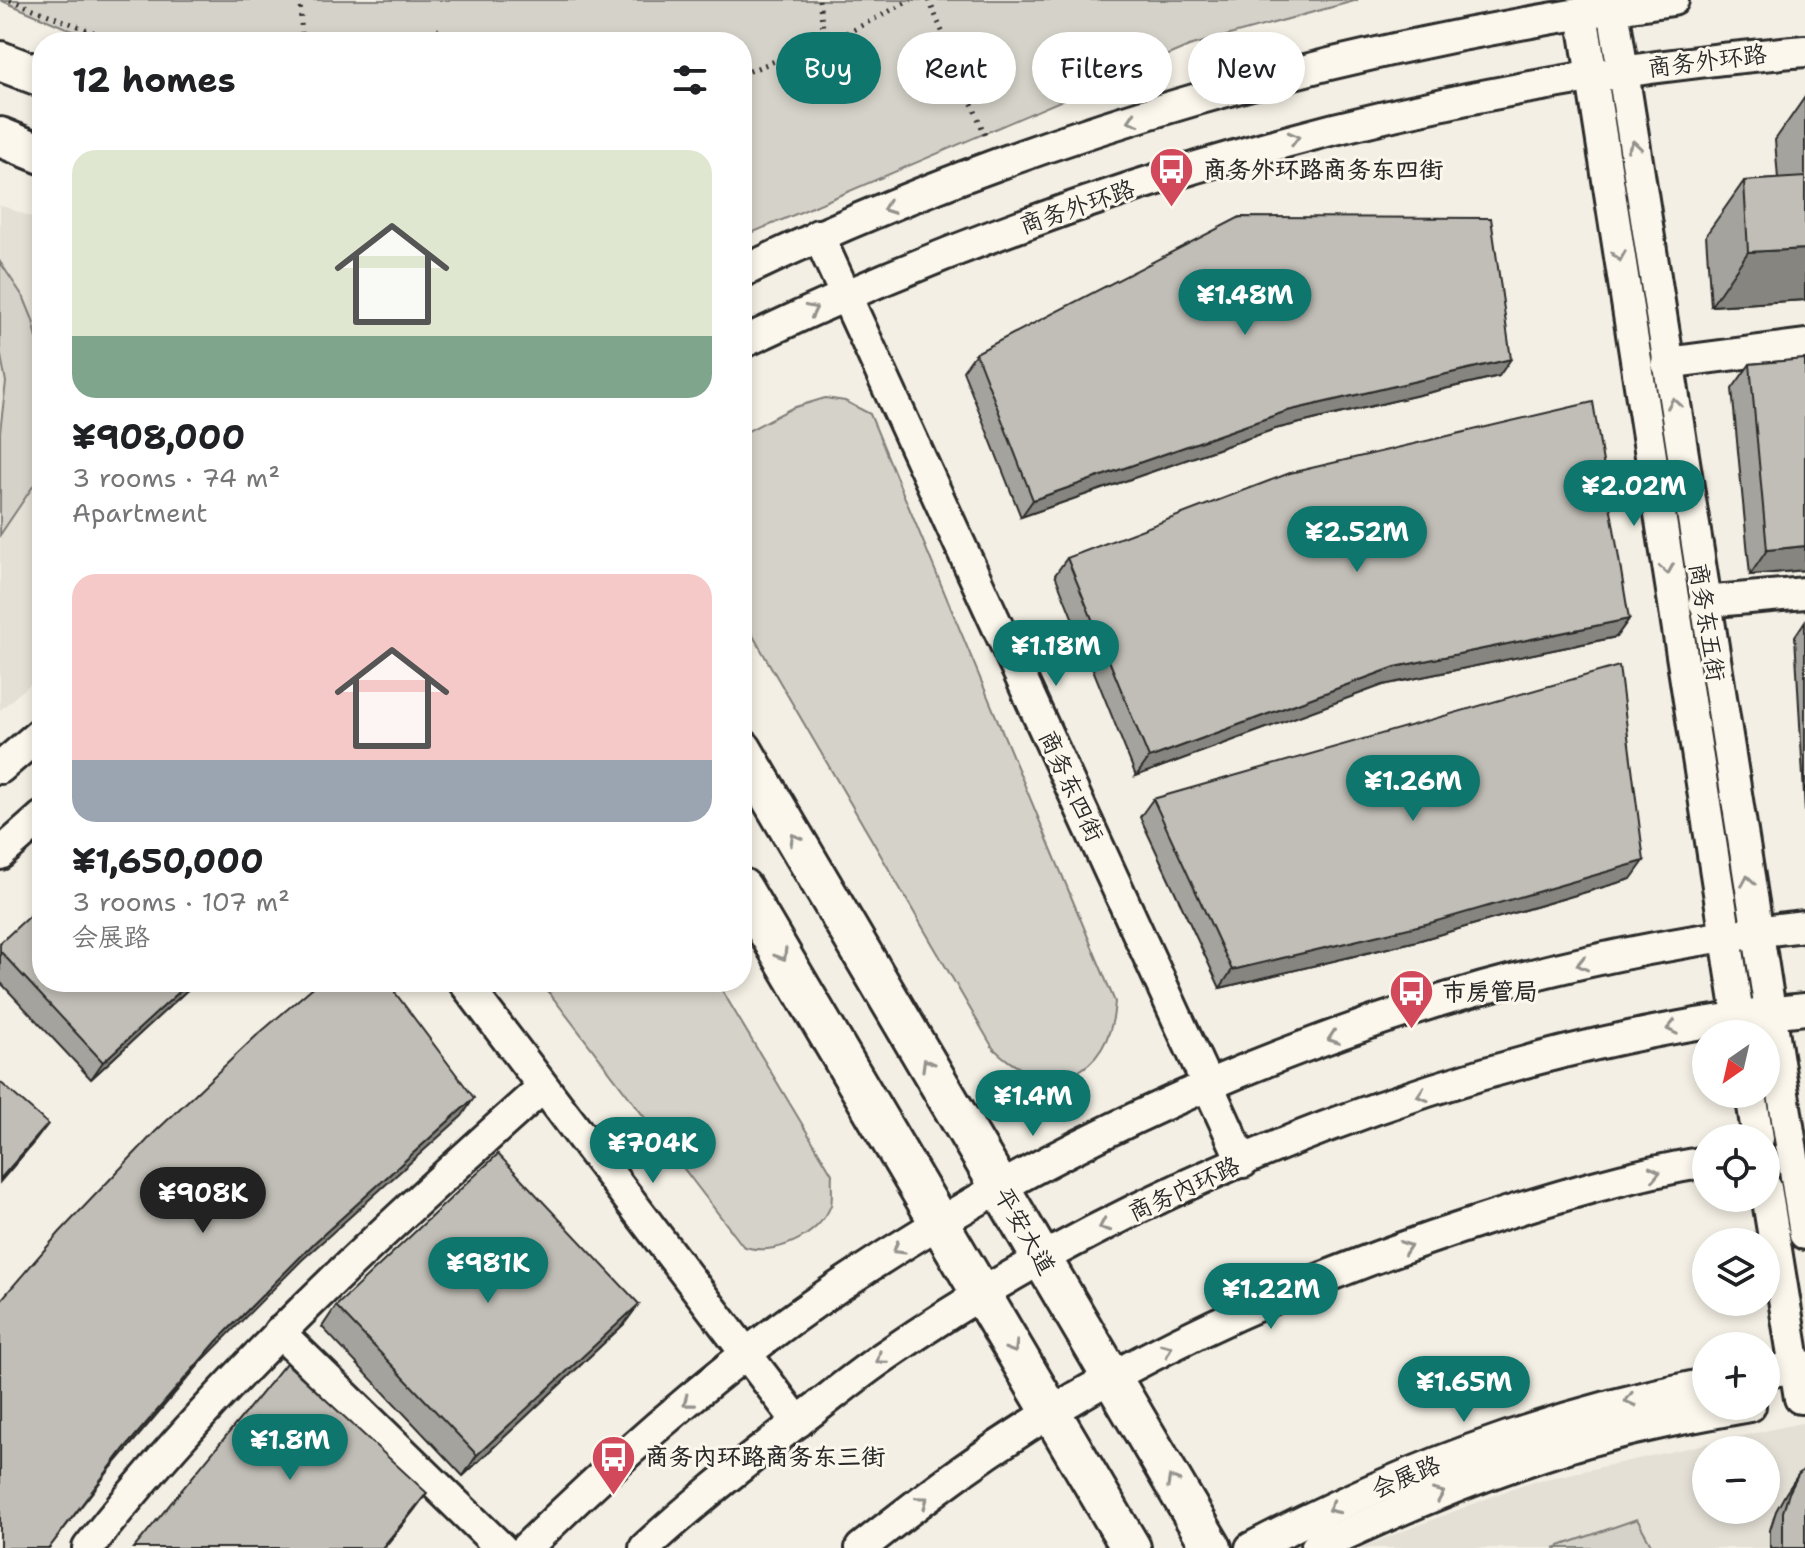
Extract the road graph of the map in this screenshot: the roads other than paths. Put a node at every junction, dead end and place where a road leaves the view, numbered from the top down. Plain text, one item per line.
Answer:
1 (1673, 0) edge
2 (1613, 8) junction
3 (1582, 13) junction
4 (1805, 51) edge
5 (0, 61) edge
6 (1623, 72) junction
7 (32, 73) edge
8 (1592, 76) junction
9 (0, 137) edge
10 (32, 150) edge
11 (818, 235) junction
12 (752, 267) edge
13 (844, 294) junction
14 (752, 338) edge
15 (1805, 345) edge
16 (1667, 363) junction
17 (1805, 593) edge
18 (1704, 602) junction
19 (32, 741) edge
20 (752, 766) edge
21 (0, 768) edge
22 (32, 826) edge
23 (0, 854) edge
24 (752, 905) edge
25 (1805, 926) edge
26 (1756, 932) junction
27 (1725, 936) junction
28 (472, 992) edge
29 (1805, 1009) edge
30 (1769, 1013) junction
31 (1739, 1020) edge
32 (1753, 1020) edge
33 (1692, 1027) edge
34 (1210, 1086) junction
35 (543, 1087) junction
36 (1787, 1150) edge
37 (1243, 1162) junction
38 (1692, 1165) edge
39 (1000, 1188) junction
40 (1769, 1212) edge
41 (939, 1223) junction
42 (1805, 1234) edge
43 (1042, 1259) junction
44 (982, 1294) junction
45 (279, 1332) junction
46 (748, 1356) junction
47 (1789, 1368) edge
48 (1112, 1378) junction
49 (1692, 1387) edge
50 (1802, 1398) edge
51 (1780, 1401) edge
52 (1052, 1413) junction
53 (1692, 1417) edge
54 (798, 1422) junction
55 (88, 1548) edge
56 (501, 1548) edge
57 (526, 1548) edge
58 (645, 1548) edge
59 (861, 1548) edge
60 (1131, 1548) edge
61 (1212, 1548) edge
62 (1251, 1548) edge
63 (1316, 1548) edge

1 - 2 street
2 - 3 street
2 - 6 street, 商务东五街
3 - 8 street, 商务东五街
3 -> 11 street
4 - 6 street, 商务外环路
5 - 7 main road
6 - 8 street, 商务外环路
16 -> 6 street, 商务东五街
13 -> 8 street, 商务外环路
8 -> 27 street, 商务东五街
9 - 10 main road
11 - 12 street
11 - 13 street, 商务东四街
14 -> 13 street, 商务外环路
13 - 34 street, 商务东四街
15 - 16 street
18 -> 16 street, 商务东五街
17 - 18 street
26 -> 18 street, 商务东五街
19 - 21 street
39 -> 20 main road, 平安大道
22 - 23 street
24 -> 41 main road
25 - 26 street
26 - 27 street
26 - 30 street, 商务东五街
27 - 31 street, 商务东五街
27 -> 34 street
28 - 35 street
29 - 30 street, 商务内环路
30 - 32 street, 商务内环路
30 - 36 street, 商务东五街
33 -> 37 street, 商务内环路
34 - 37 street, 商务东四街
34 - 39 street
35 - 45 street
35 - 46 street
36 - 42 street, 商务东五街
37 -> 43 street, 商务内环路
48 -> 38 street
39 - 41 street
39 - 43 main road, 平安大道
40 - 47 street
41 - 44 main road
41 -> 46 street
43 - 44 street, 商务内环路
43 - 48 main road, 平安大道
44 -> 52 main road
44 -> 54 street, 商务内环路
45 - 55 street
45 - 56 street
46 - 54 street
46 -> 57 street
47 - 50 street
48 - 52 street
61 -> 48 main road, 平安大道
49 -> 62 street, 会展路
50 - 51 street
59 -> 52 street
52 - 60 main road
63 -> 53 street, 会展路
54 - 58 street, 商务内环路

